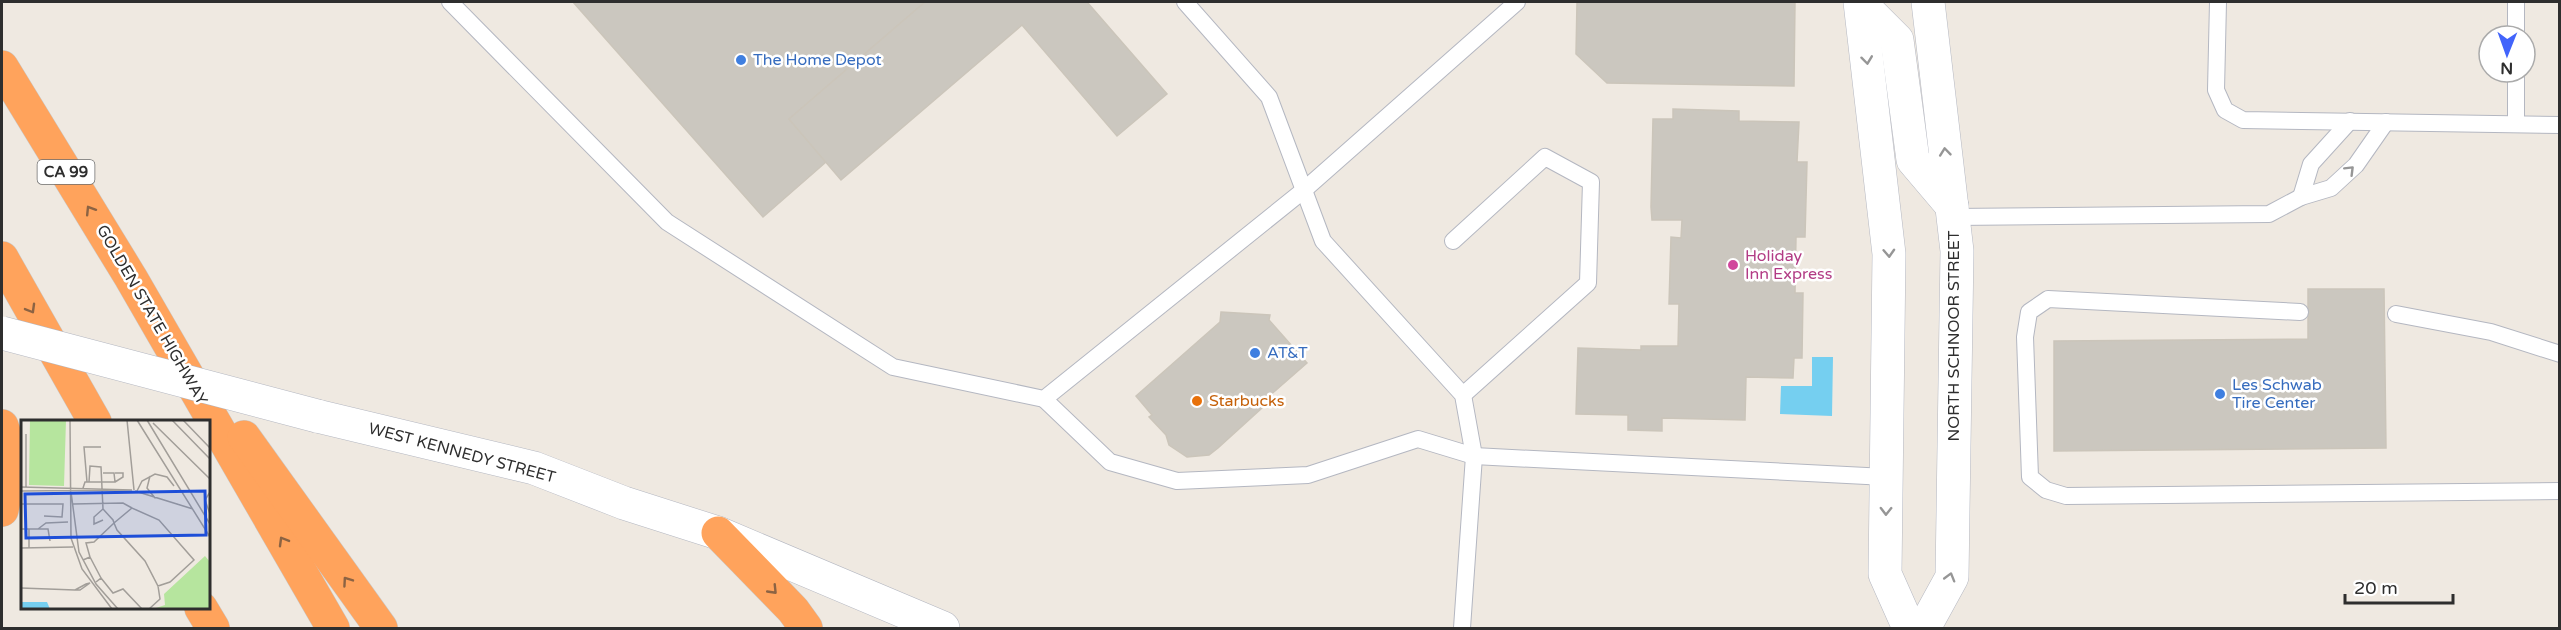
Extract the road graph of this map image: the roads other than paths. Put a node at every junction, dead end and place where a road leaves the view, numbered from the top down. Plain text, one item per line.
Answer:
1 (450, 2) edge
2 (1185, 2) edge
3 (1517, 2) edge
4 (1928, 2) edge
5 (2218, 2) edge
6 (2516, 2) edge
7 (1860, 3) edge
8 (2516, 24) edge
9 (2, 67) edge
10 (2516, 84) edge
11 (2350, 121) junction
12 (2386, 122) junction
13 (2516, 124) junction
14 (2559, 125) edge
15 (1304, 190) junction
16 (2301, 197) junction
17 (1952, 212) junction
18 (1453, 241) dead end
19 (2, 258) edge
20 (131, 278) junction
21 (2300, 312) dead end
22 (2396, 314) dead end
23 (2, 333) edge
24 (2559, 354) edge
25 (1463, 395) junction
26 (1044, 399) junction
27 (94, 420) edge
28 (2, 426) edge
29 (1474, 456) junction
30 (1886, 477) junction
31 (2559, 491) edge
32 (2, 510) edge
33 (718, 533) junction
34 (202, 609) edge
35 (213, 628) edge
36 (333, 628) edge
37 (381, 628) edge
38 (806, 628) edge
39 (943, 628) edge
40 (1462, 628) edge
41 (1909, 628) edge
42 (1924, 628) edge

1 - 26 lane
2 - 15 lane
3 - 15 lane
17 -> 4 street, NORTH SCHNOOR STREET
5 - 11 lane
6 - 8 lane
7 - 17 street
7 -> 30 street
20 -> 9 highway, GOLDEN STATE HIGHWAY / CA 99
10 - 13 lane
11 - 12 lane
11 - 16 lane
12 - 13 lane
16 -> 12 lane
13 - 14 lane
15 - 25 lane
15 - 26 lane
16 - 17 lane
42 -> 17 street, NORTH SCHNOOR STREET
18 - 25 lane
19 -> 27 highway
36 -> 20 highway, GOLDEN STATE HIGHWAY / CA 99
37 -> 20 highway
21 - 31 lane
22 - 24 lane
23 - 33 street, WEST KENNEDY STREET, bridge
25 - 29 lane
26 - 29 lane
28 - 32 highway
29 - 30 lane
29 - 40 lane
30 -> 41 street
33 -> 38 highway
33 - 39 street, WEST KENNEDY STREET
34 - 35 highway

